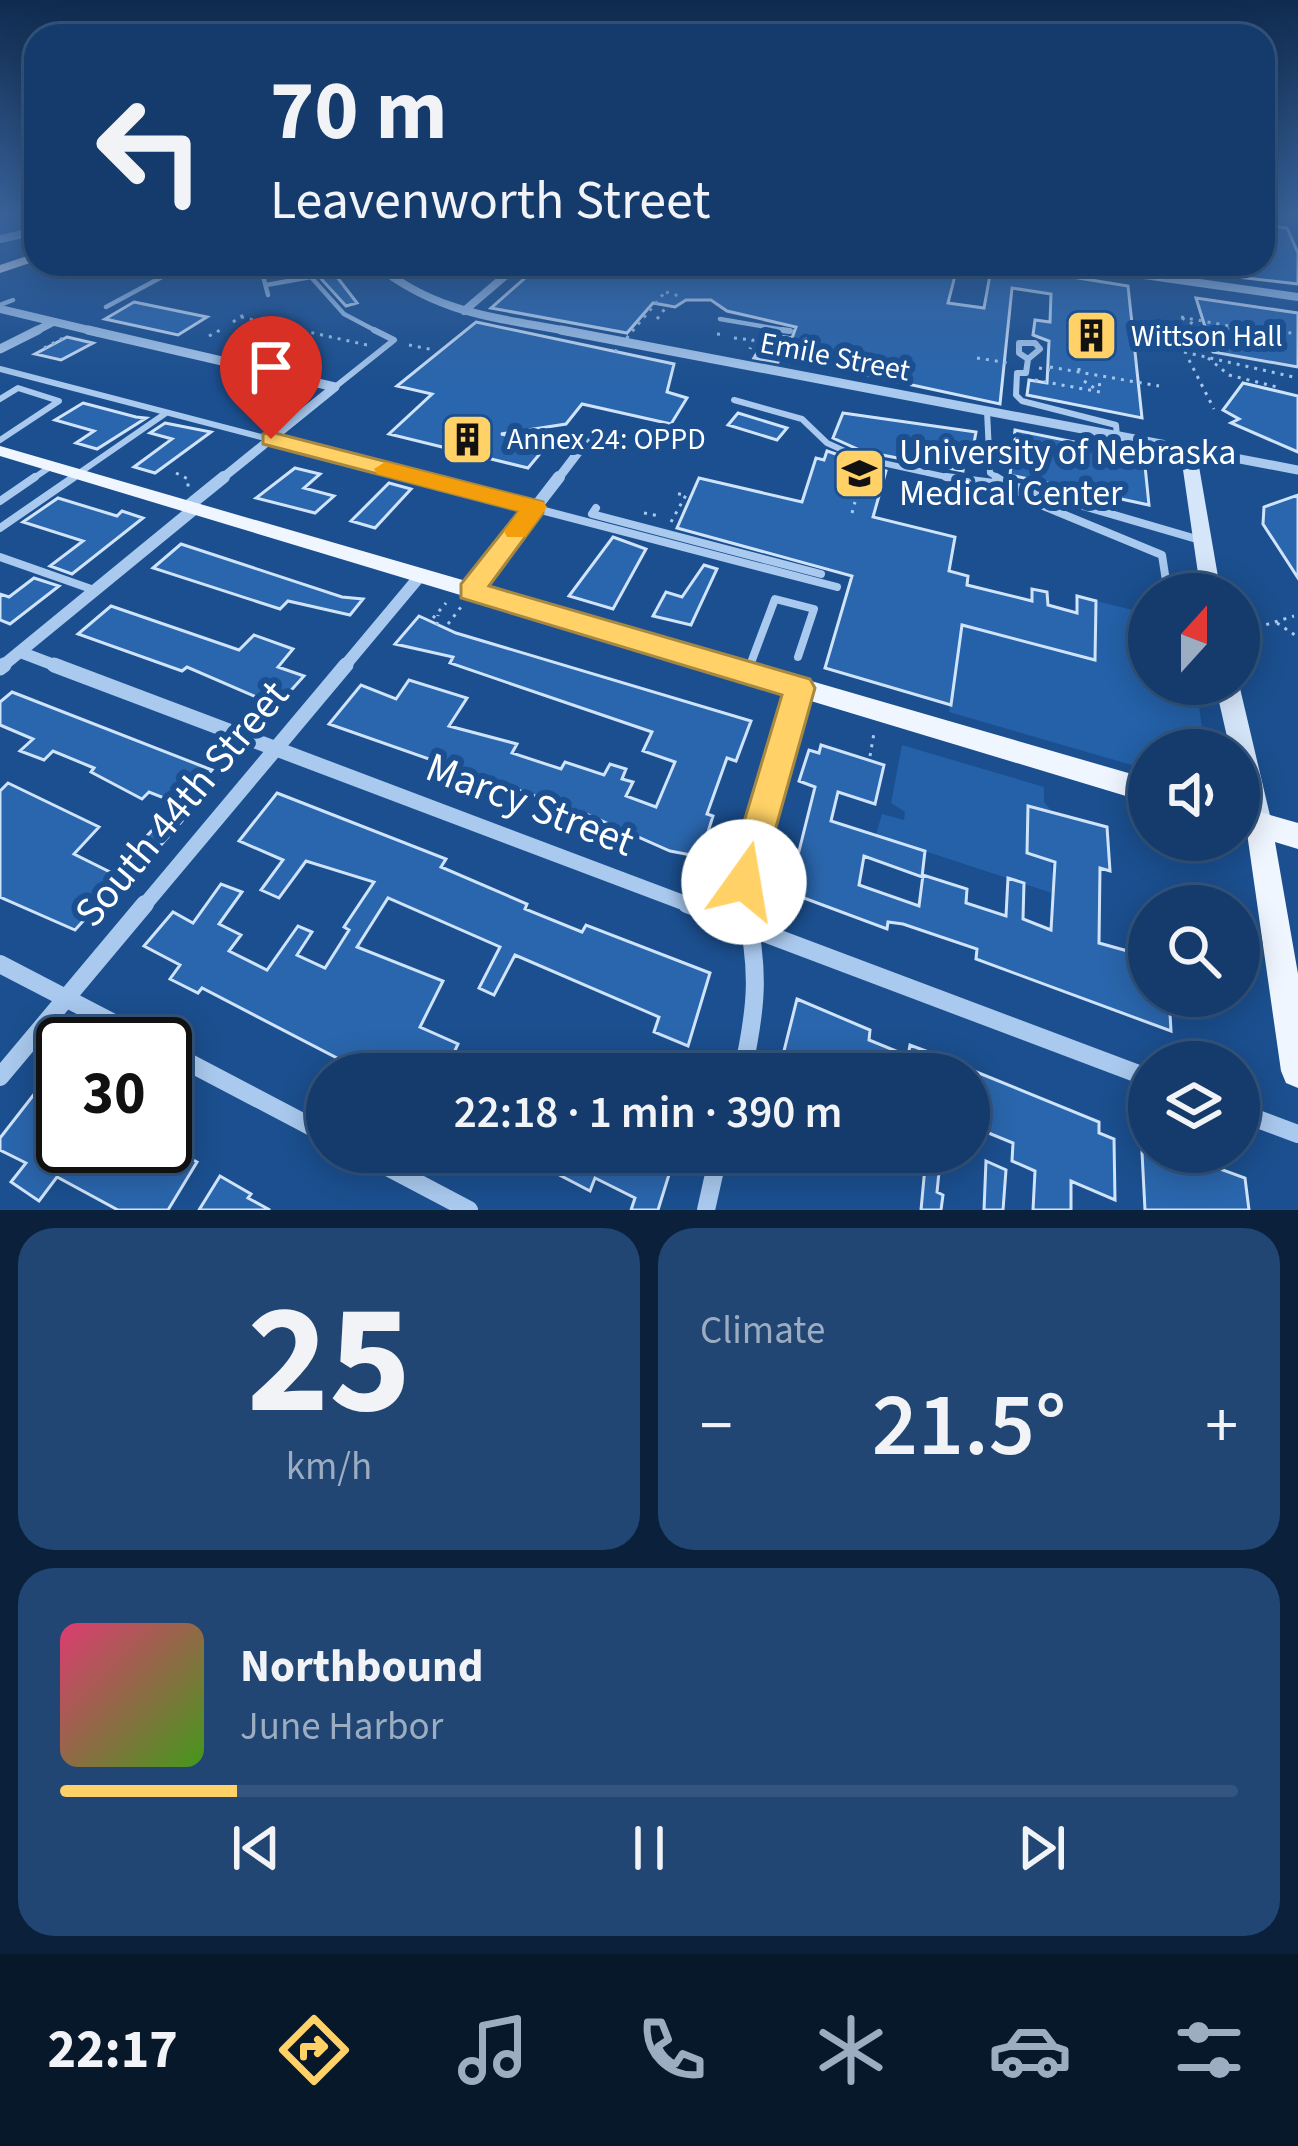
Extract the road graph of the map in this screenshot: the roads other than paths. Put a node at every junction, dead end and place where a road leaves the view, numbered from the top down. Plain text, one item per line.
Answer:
1 (163, 276) edge
2 (263, 276) edge
3 (390, 276) edge
4 (505, 276) edge
5 (1180, 276) edge
6 (1233, 277) dead end
7 (1252, 279) dead end
8 (266, 285) junction
9 (1237, 289) junction
10 (1259, 292) junction
11 (268, 295) dead end
12 (1298, 297) edge
13 (13, 299) dead end
14 (0, 307) edge
15 (106, 307) dead end
16 (464, 311) junction
17 (720, 319) dead end
18 (54, 321) junction
19 (790, 331) dead end
20 (0, 349) edge
21 (1028, 359) dead end
22 (3, 372) edge
23 (27, 376) junction
24 (335, 386) junction
25 (18, 388) junction
26 (0, 399) edge
27 (734, 400) dead end
28 (987, 411) junction
29 (167, 412) junction
30 (1117, 436) junction
31 (271, 439) junction
32 (0, 440) edge
33 (586, 442) dead end
34 (1188, 449) junction
35 (0, 451) edge
36 (52, 466) junction
37 (1298, 470) edge
38 (78, 474) junction
39 (1010, 484) junction
40 (0, 485) edge
41 (16, 490) junction
42 (0, 501) edge
43 (190, 501) junction
44 (535, 507) junction
45 (596, 508) dead end
46 (0, 528) edge
47 (1201, 540) junction
48 (0, 557) edge
49 (1165, 573) edge
50 (1207, 573) edge
51 (821, 574) dead end
52 (420, 576) junction
53 (836, 587) dead end
54 (95, 590) junction
55 (466, 599) junction
56 (20, 652) junction
57 (798, 657) dead end
58 (0, 668) edge
59 (748, 672) junction
60 (800, 688) junction
61 (276, 748) junction
62 (1128, 785) edge
63 (1260, 824) edge
64 (1298, 836) edge
65 (1257, 861) edge
66 (751, 927) junction
67 (0, 964) edge
68 (66, 998) junction
69 (102, 1017) edge
70 (747, 1053) edge
71 (192, 1064) edge
72 (1128, 1070) edge
73 (1298, 1071) edge
74 (0, 1077) edge
75 (1260, 1120) edge
76 (306, 1124) edge
77 (1298, 1134) edge
78 (399, 1173) edge
79 (714, 1173) edge
80 (469, 1210) edge
81 (706, 1210) edge

1 - 15 lane
2 - 8 lane
3 - 16 street, Emile Street
4 - 16 street
5 - 9 street
6 - 9 street
7 - 10 street
8 - 11 lane
8 - 24 lane
9 - 10 street
10 - 12 street
13 - 14 lane
14 - 18 street
16 - 28 street, Emile Street
17 - 19 lane
18 - 20 street
18 - 24 street
21 - 30 lane
22 - 23 lane
23 - 25 lane
23 - 29 lane
24 - 31 street
25 - 26 lane
25 - 32 lane
27 - 39 lane
28 - 30 street, Emile Street
28 - 39 lane
29 - 31 lane
29 - 38 lane
30 - 34 street, Emile Street
31 - 43 street
31 - 44 lane
33 - 44 street
34 - 37 street, Emile Street
34 - 47 main road
35 - 36 main road
36 - 38 main road
36 - 41 lane
38 - 43 main road
38 - 46 lane
39 - 47 lane
39 - 49 lane
40 - 41 lane
41 - 42 lane
43 - 52 main road
43 - 54 street
44 - 53 lane
44 - 55 street
45 - 51 lane
47 - 50 main road
48 - 54 lane
52 - 55 main road
52 - 61 street, South 44th Street
54 - 56 street
55 - 59 main road
56 - 58 street
56 - 61 street, Marcy Street
57 - 59 lane
59 - 60 main road
60 - 62 main road
60 - 66 street
61 - 66 street, Marcy Street
61 - 68 street, South 44th Street
63 - 64 main road
65 - 73 main road
66 - 70 street
66 - 72 street, Marcy Street
67 - 68 street
68 - 69 street
68 - 74 street, South 44th Street
71 - 76 street
75 - 77 street
78 - 80 street
79 - 81 street

